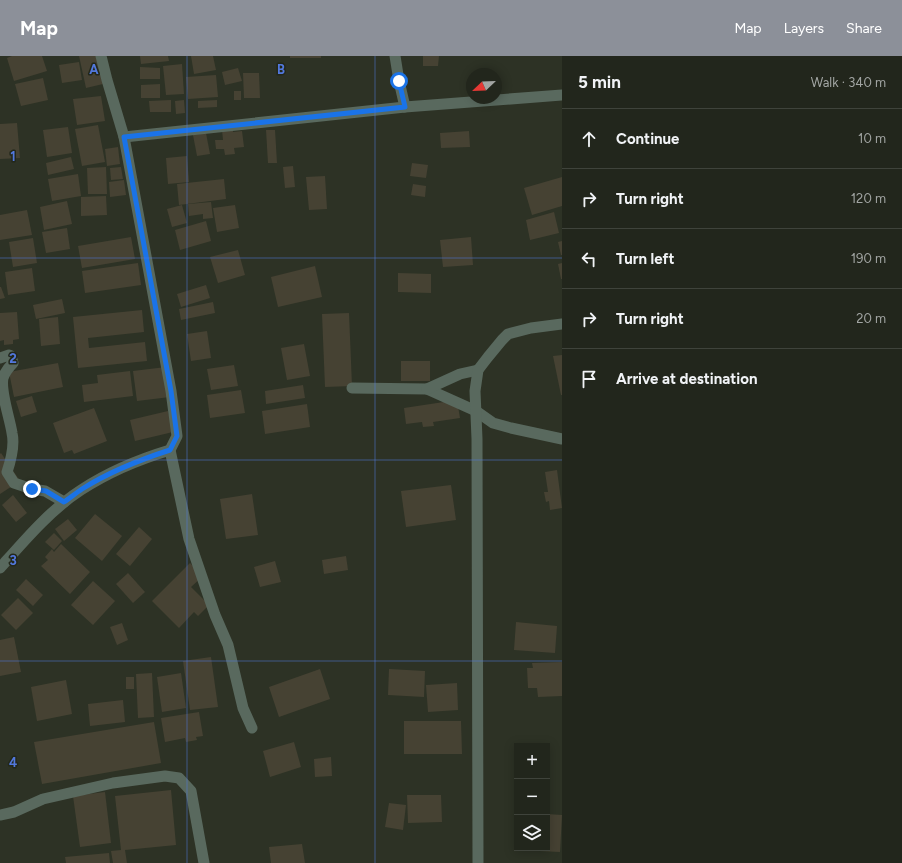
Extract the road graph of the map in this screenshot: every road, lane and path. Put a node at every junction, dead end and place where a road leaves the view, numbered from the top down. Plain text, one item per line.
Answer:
1 (101, 56) edge
2 (395, 56) edge
3 (562, 95) edge
4 (405, 107) junction
5 (124, 137) junction
6 (562, 324) edge
7 (0, 358) edge
8 (478, 370) junction
9 (352, 388) dead end
10 (427, 389) junction
11 (476, 411) junction
12 (562, 439) edge
13 (170, 450) junction
14 (64, 502) junction
15 (0, 568) edge
16 (252, 728) dead end
17 (0, 815) edge
18 (204, 863) edge
19 (478, 863) edge

1 - 5 street
2 - 4 street
3 - 4 street
4 - 5 street
5 - 13 street
6 - 8 street
7 - 14 street
8 - 10 street
8 - 11 street
9 - 10 street
10 - 11 street
11 - 12 street
11 - 19 street
13 - 14 street
13 - 16 street
14 - 15 street
17 - 18 street

